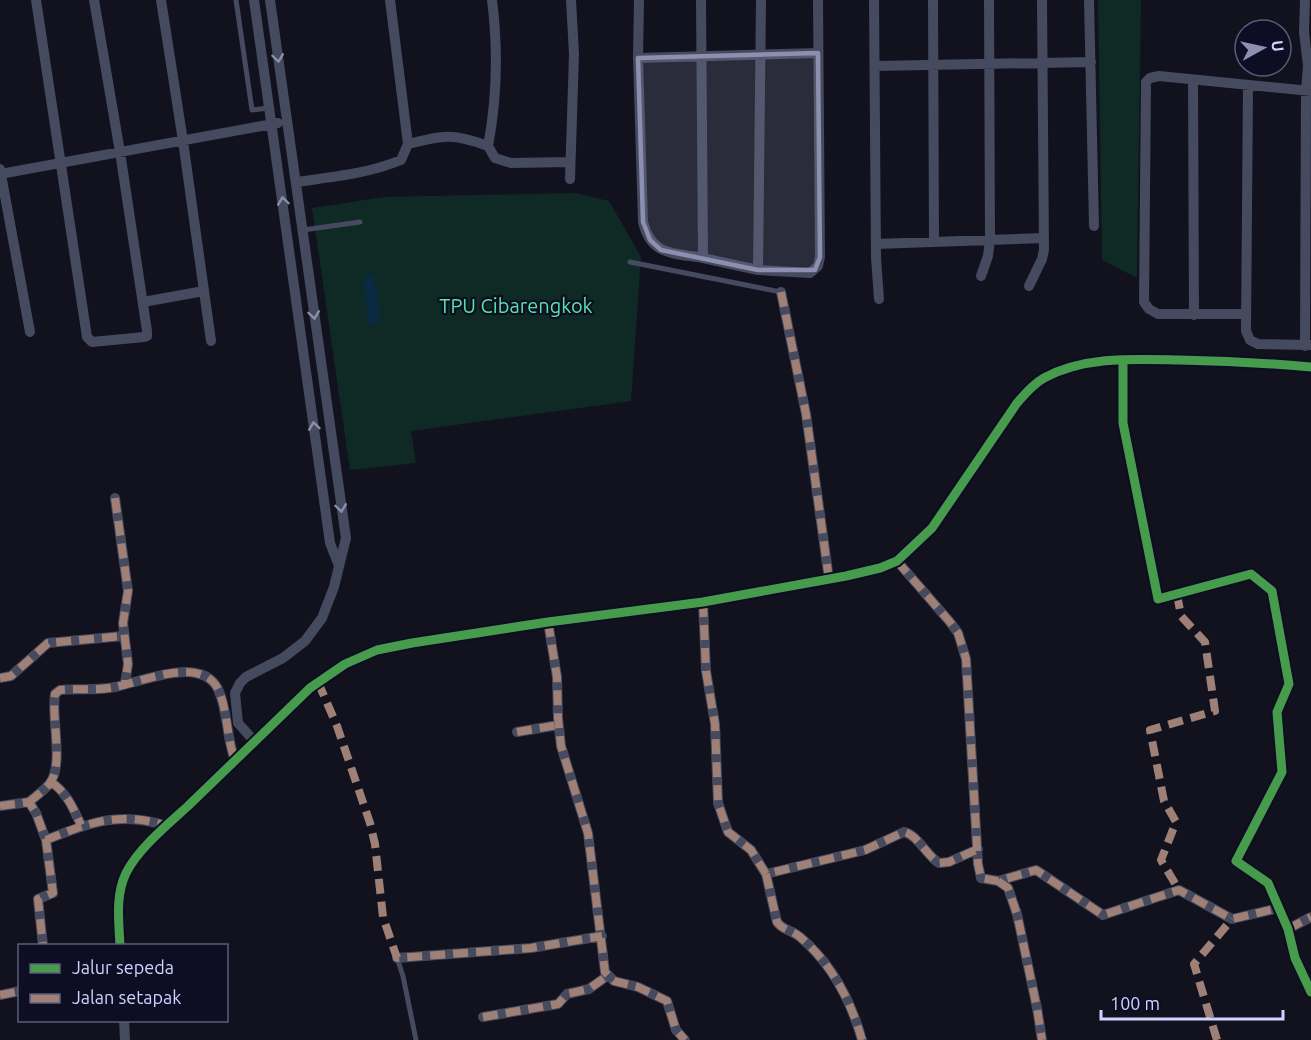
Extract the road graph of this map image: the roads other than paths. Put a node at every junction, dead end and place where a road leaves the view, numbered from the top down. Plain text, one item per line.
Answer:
1 (36, 0) edge
2 (94, 0) edge
3 (161, 0) edge
4 (236, 0) edge
5 (254, 0) edge
6 (270, 0) edge
7 (390, 0) edge
8 (492, 0) edge
9 (571, 0) edge
10 (639, 0) edge
11 (702, 0) edge
12 (761, 0) edge
13 (818, 0) edge
14 (874, 0) edge
15 (933, 0) edge
16 (989, 0) edge
17 (1042, 0) edge
18 (1089, 0) edge
19 (1305, 0) edge
20 (818, 53) junction
21 (703, 56) junction
22 (761, 56) junction
23 (638, 58) junction
24 (1090, 62) junction
25 (1042, 63) junction
26 (1309, 63) edge
27 (990, 64) junction
28 (932, 65) junction
29 (875, 66) junction
30 (1194, 80) junction
31 (1248, 85) junction
32 (1308, 91) edge
33 (270, 108) junction
34 (287, 122) junction
35 (273, 124) junction
36 (183, 141) junction
37 (408, 144) junction
38 (488, 147) junction
39 (120, 152) junction
40 (61, 162) junction
41 (570, 162) junction
42 (0, 172) edge
43 (570, 179) dead end
44 (296, 182) junction
45 (360, 222) dead end
46 (1094, 226) dead end
47 (303, 230) junction
48 (1044, 238) junction
49 (990, 240) junction
50 (934, 242) junction
51 (876, 244) junction
52 (306, 257) junction
53 (703, 258) junction
54 (291, 259) junction
55 (630, 262) dead end
56 (758, 270) junction
57 (981, 276) dead end
58 (1029, 286) dead end
59 (204, 291) junction
60 (781, 292) joint
61 (879, 299) dead end
62 (143, 302) junction
63 (1246, 314) junction
64 (1194, 315) junction
65 (30, 332) dead end
66 (211, 341) dead end
67 (1308, 346) edge
68 (1123, 360) junction
69 (1311, 367) edge
70 (115, 498) dead end
71 (897, 561) junction
72 (339, 566) junction
73 (829, 579) junction
74 (703, 602) junction
75 (549, 622) junction
76 (123, 636) junction
77 (0, 678) edge
78 (125, 684) junction
79 (558, 725) junction
80 (517, 732) dead end
81 (255, 742) junction
82 (235, 760) junction
83 (51, 782) junction
84 (29, 802) junction
85 (0, 806) edge
86 (81, 825) junction
87 (167, 826) junction
88 (46, 840) junction
89 (978, 849) junction
90 (766, 874) junction
91 (998, 881) junction
92 (1279, 908) junction
93 (1311, 917) edge
94 (1288, 929) junction
95 (602, 936) junction
96 (43, 944) edge
97 (120, 944) edge
98 (398, 958) joint
99 (607, 976) junction
100 (18, 991) edge
101 (1311, 992) edge
102 (0, 995) edge
103 (483, 1017) dead end
104 (124, 1022) edge
105 (125, 1040) edge
106 (416, 1040) edge
107 (685, 1040) edge
108 (862, 1040) edge
109 (1042, 1040) edge

1 - 40 street
2 - 39 street
3 - 36 street
4 - 33 lane
5 - 33 street
6 -> 34 street
7 - 37 street
8 - 38 street
9 - 41 street
10 - 23 street
11 - 21 street
12 - 22 street
13 - 20 street
14 - 29 street
15 - 28 street
16 - 27 street
17 - 25 street
18 - 24 street
19 - 26 street
20 - 22 street
20 - 56 street
21 - 22 street
21 - 23 street
21 - 53 street
22 - 56 street
23 - 53 street
24 - 25 street
24 - 46 street
25 - 27 street
25 - 48 street
26 - 32 street
27 - 28 street
27 - 49 street
28 - 29 street
28 - 50 street
29 - 51 street
30 - 31 street
30 - 64 street
30 - 64 street
31 - 32 street
31 - 63 street
32 - 67 street
33 - 35 street
34 - 35 street
34 - 44 street
35 - 36 street
54 -> 35 street
36 - 39 street
36 - 59 street
37 - 38 street
37 - 44 street
38 - 41 street
39 - 40 street
39 - 62 street
40 - 42 street
40 - 62 street
41 - 43 street
42 - 65 street
44 - 47 street
45 - 47 lane
47 - 52 street
48 - 49 street
48 - 58 street
49 - 50 street
49 - 57 street
50 - 51 street
51 - 61 street
52 - 54 street
52 -> 72 street
53 - 56 street
72 -> 54 street
55 - 60 lane
59 - 62 street
59 - 66 street
60 - 73 street
63 - 64 street
63 - 67 street
68 - 69 street
68 - 71 street
68 - 92 street
70 - 76 street
71 - 73 street
71 - 89 street
72 - 81 street
73 - 74 street
74 - 75 street
74 - 90 street
75 - 79 street
75 - 81 street
76 - 77 street
76 - 78 street
78 - 82 street
78 - 83 street
79 - 80 street
79 - 95 street
81 - 82 street
82 - 87 street
83 - 84 street
83 - 86 street
84 - 85 street
84 - 88 street
86 - 87 street
86 - 88 street
87 - 97 street
88 - 96 street
89 - 90 street
89 - 91 street
90 - 108 street
91 - 92 street
91 - 109 street
92 - 94 street
93 - 94 street
94 - 101 street
95 - 98 street
95 - 99 street
98 - 106 lane
99 - 103 street
99 - 107 street
100 - 102 street
104 - 105 street

